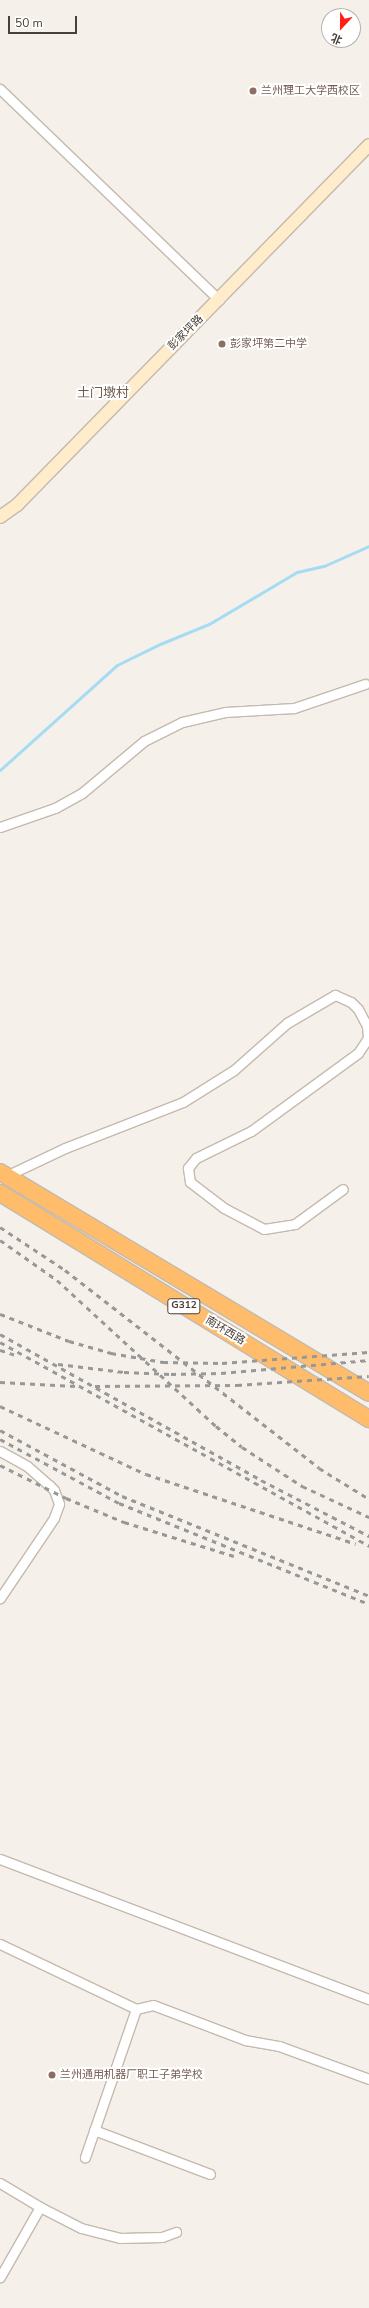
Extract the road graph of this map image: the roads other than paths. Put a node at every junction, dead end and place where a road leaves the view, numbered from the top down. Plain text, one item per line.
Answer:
1 (0, 89) edge
2 (369, 145) edge
3 (219, 300) junction
4 (0, 517) edge
5 (365, 684) dead end
6 (0, 826) edge
7 (3, 1174) edge
8 (343, 1189) dead end
9 (0, 1193) edge
10 (369, 1393) edge
11 (369, 1418) edge
12 (0, 1451) edge
13 (0, 1598) edge
14 (0, 1859) edge
15 (0, 1944) edge
16 (369, 1999) edge
17 (136, 2009) junction
18 (369, 2079) edge
19 (94, 2130) junction
20 (85, 2157) dead end
21 (210, 2174) dead end
22 (0, 2183) edge
23 (40, 2207) junction
24 (176, 2232) dead end
25 (0, 2277) edge

1 - 3 street
2 - 3 street, 彭家坪路
3 - 4 street, 彭家坪路
5 - 6 street
7 - 8 street
7 - 10 highway, 南环西路 / G312
9 - 11 highway, 南环西路 / G312
12 - 13 street
14 - 16 street
15 - 17 street
17 - 18 street
17 - 19 street
19 - 20 street
19 - 21 street
22 - 23 street
23 - 24 street
23 - 25 street

